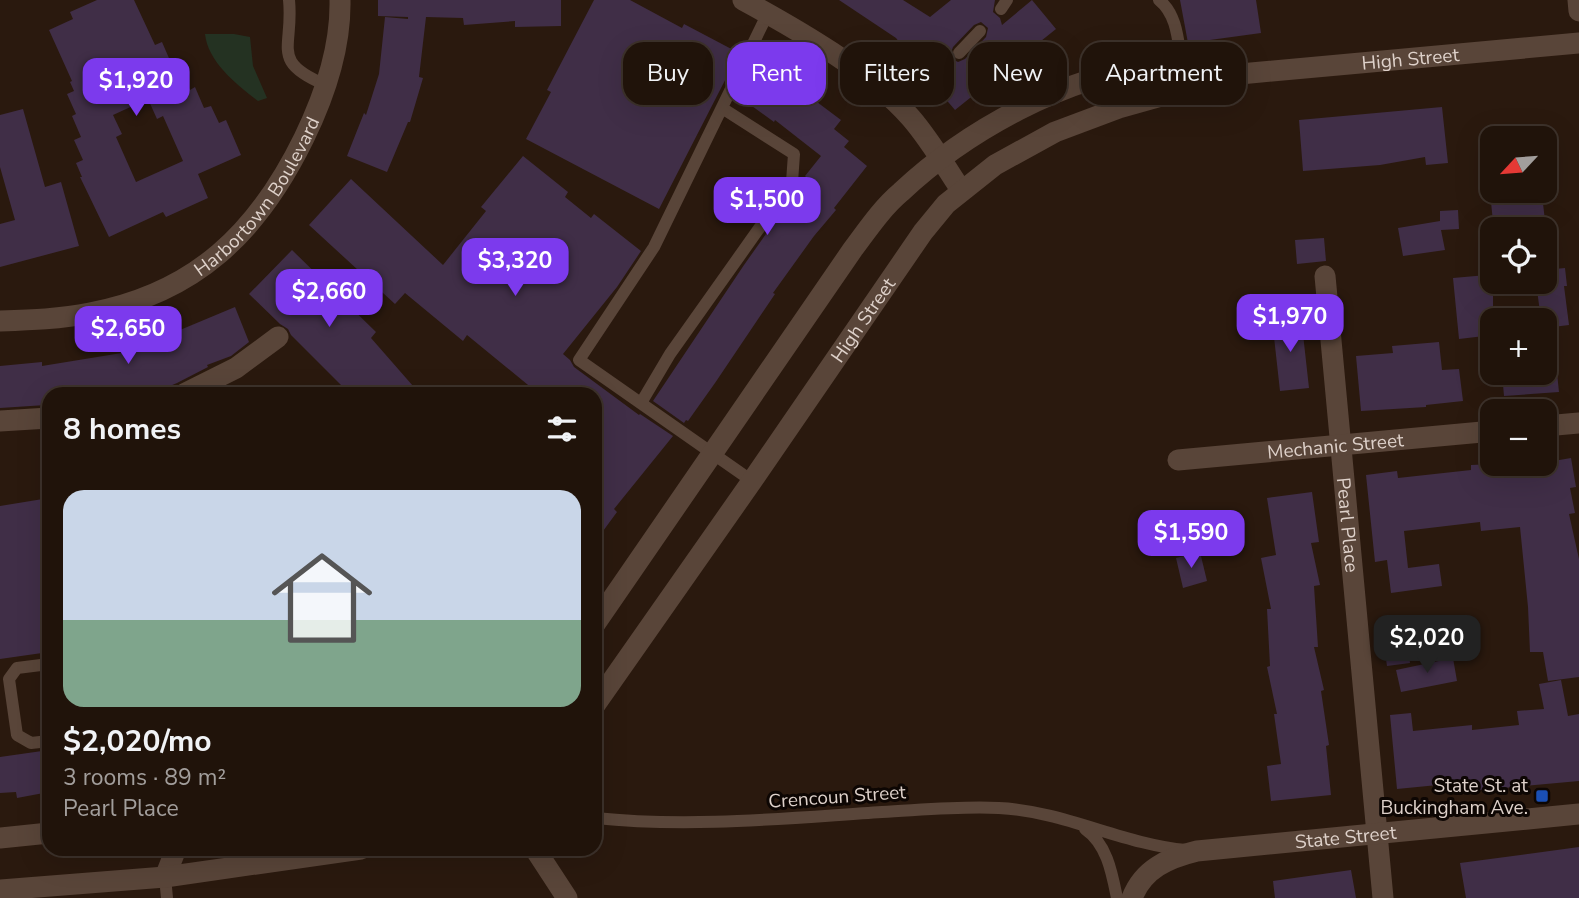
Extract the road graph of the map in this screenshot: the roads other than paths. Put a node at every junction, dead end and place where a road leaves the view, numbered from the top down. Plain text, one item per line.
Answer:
1 (289, 0) edge
2 (340, 0) edge
3 (743, 0) edge
4 (1159, 0) edge
5 (1578, 0) edge
6 (1579, 11) edge
7 (768, 13) junction
8 (980, 31) dead end
9 (1179, 42) edge
10 (1579, 43) edge
11 (959, 53) dead end
12 (1246, 73) edge
13 (326, 85) junction
14 (1081, 85) edge
15 (905, 105) edge
16 (1135, 105) edge
17 (722, 108) junction
18 (901, 108) junction
19 (940, 159) junction
20 (961, 190) junction
21 (1325, 276) dead end
22 (0, 321) edge
23 (278, 337) dead end
24 (198, 387) edge
25 (641, 404) junction
26 (42, 418) edge
27 (0, 421) edge
28 (1579, 423) edge
29 (1557, 425) edge
30 (1480, 432) edge
31 (1341, 445) junction
32 (713, 454) junction
33 (1178, 460) dead end
34 (752, 481) junction
35 (602, 615) edge
36 (42, 665) edge
37 (602, 695) edge
38 (42, 742) edge
39 (1579, 814) edge
40 (602, 818) edge
41 (1079, 825) junction
42 (42, 834) edge
43 (1377, 834) junction
44 (0, 838) edge
45 (1197, 851) junction
46 (174, 856) edge
47 (322, 856) edge
48 (540, 856) edge
49 (166, 887) edge
50 (0, 890) edge
51 (567, 898) edge
52 (1118, 898) edge
53 (1132, 898) edge
54 (1383, 898) edge

1 - 13 lane
2 - 13 street, Harbortown Boulevard
3 - 7 street
4 - 9 lane
5 - 6 street
7 - 17 lane
7 - 18 street
8 - 11 lane
10 - 12 street, High Street
13 - 22 street, Harbortown Boulevard
14 - 19 street, High Street
15 - 18 lane
16 - 20 street, High Street
17 - 25 lane
17 - 25 lane
18 - 19 street
19 - 20 street
19 - 32 street, High Street
20 - 34 street, High Street
21 - 31 street, Pearl Place
23 - 24 street
25 - 32 lane
26 - 27 street
28 - 29 street
30 - 31 street, Mechanic Street
31 - 33 street, Mechanic Street
31 - 43 street, Pearl Place
32 - 34 lane
32 - 35 street, High Street
34 - 37 street, High Street
36 - 38 lane
39 - 43 street, State Street
40 - 41 lane, Crencoun Street
41 - 45 lane, Crencoun Street
41 - 52 lane
42 - 44 street
43 - 45 street, State Street
43 - 54 street, Pearl Place
45 - 53 street, State Street
46 - 49 street
47 - 49 street
48 - 51 street
49 - 50 street

